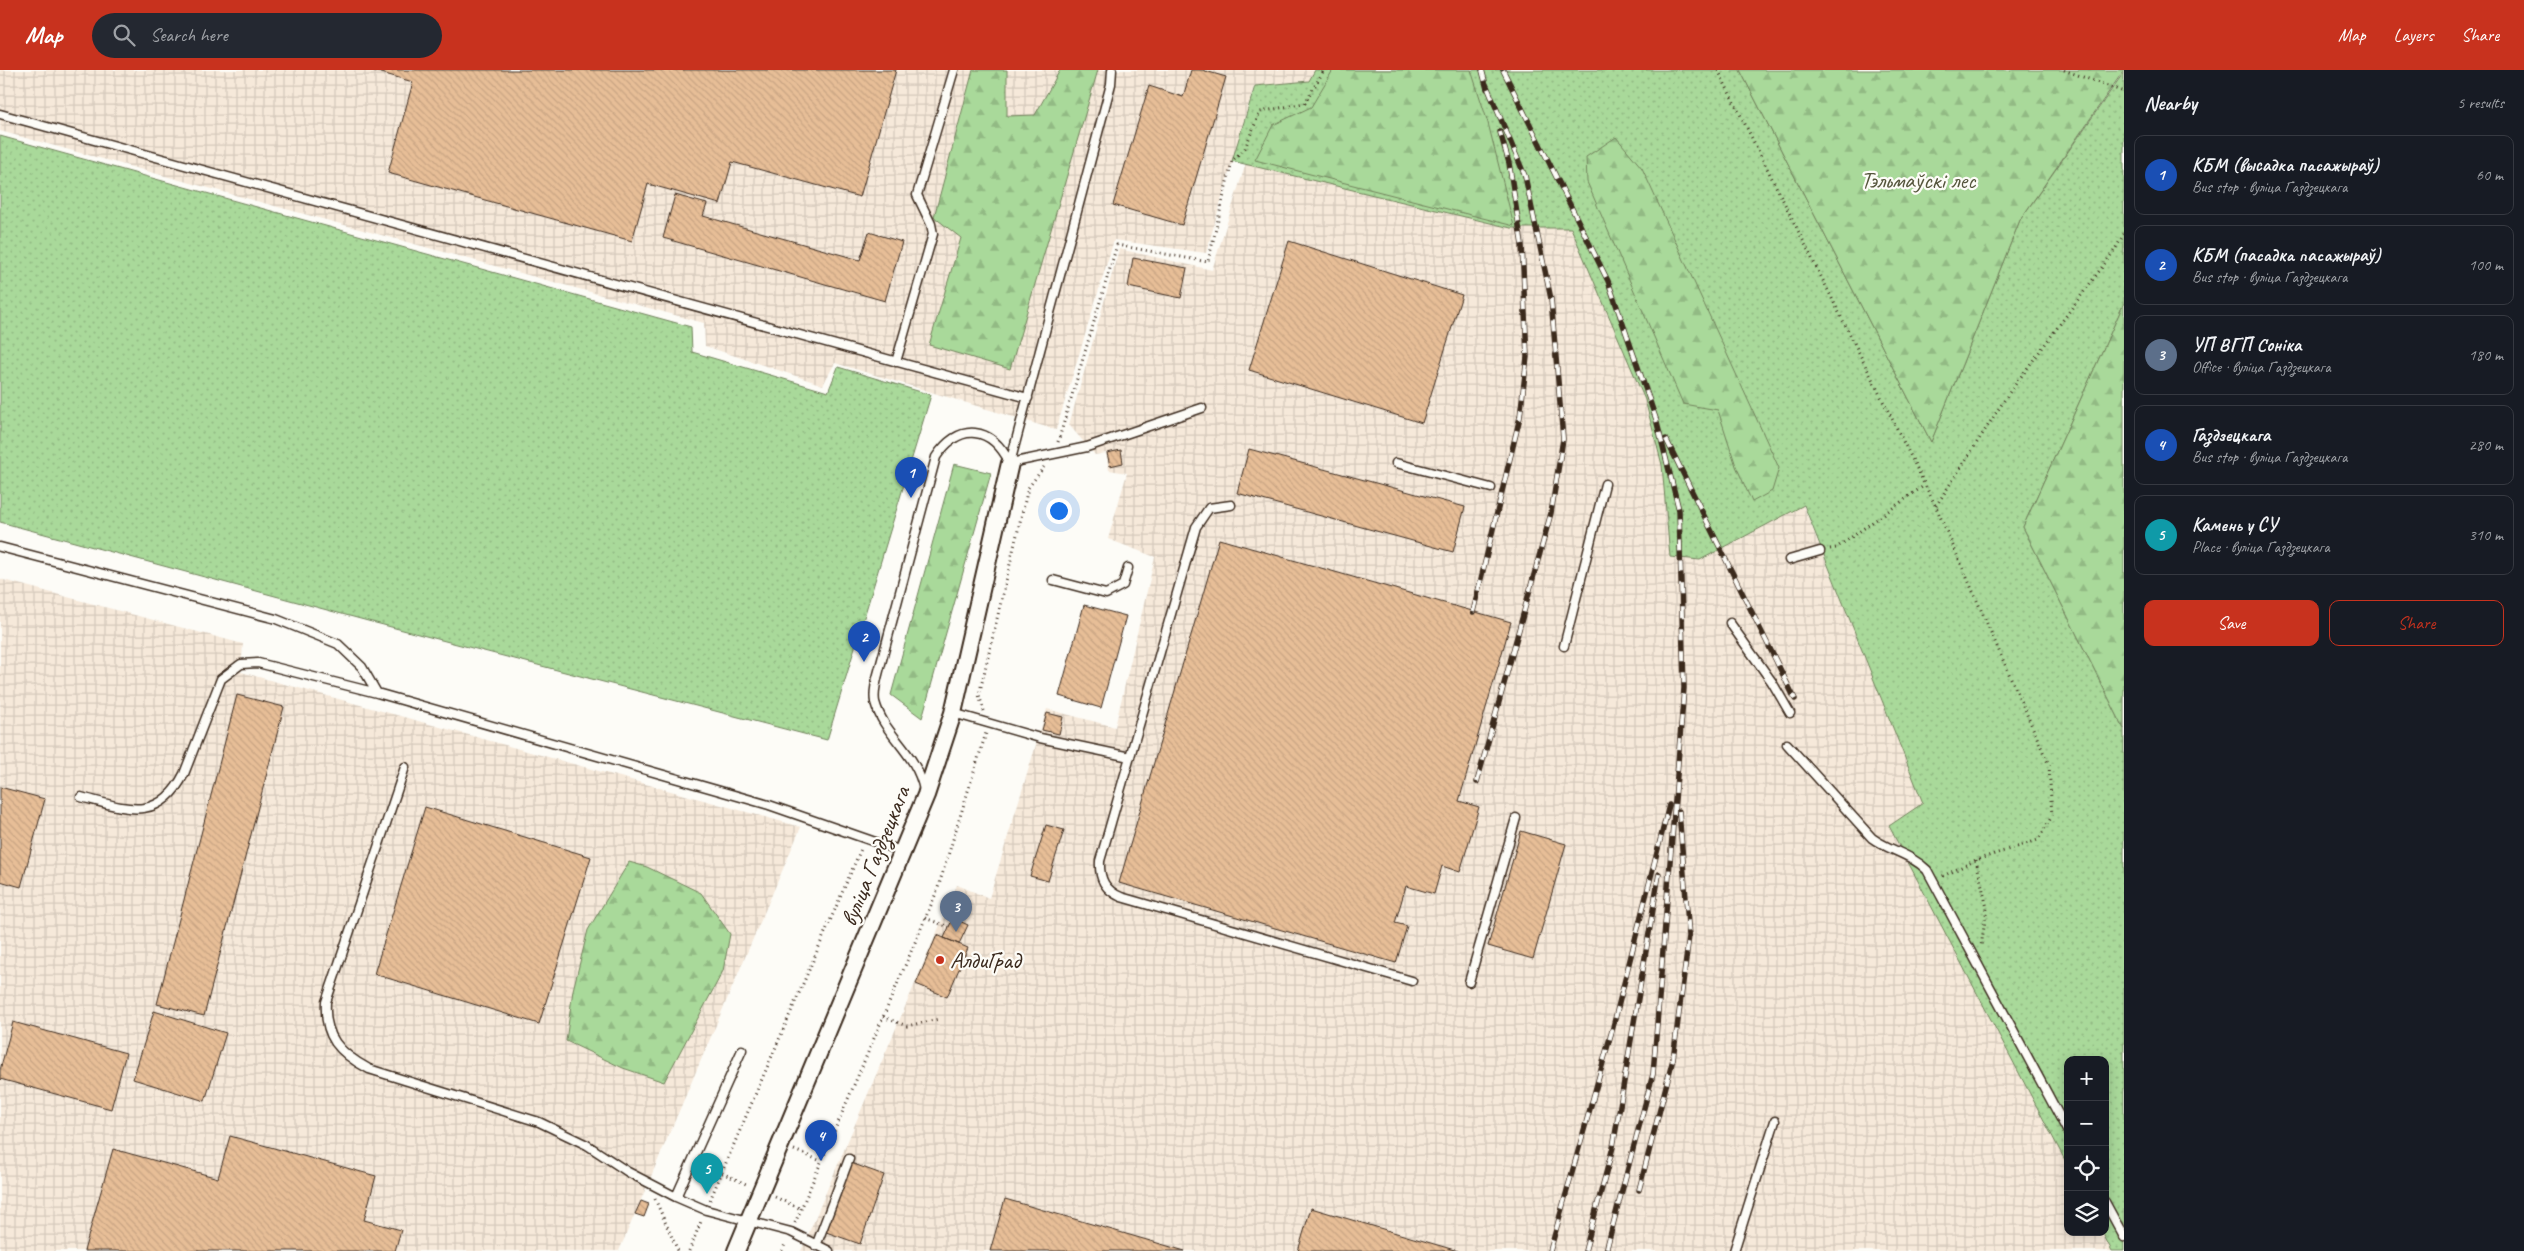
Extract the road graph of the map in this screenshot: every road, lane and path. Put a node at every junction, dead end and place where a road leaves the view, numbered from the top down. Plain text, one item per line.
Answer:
1 (954, 70) edge
2 (1112, 70) edge
3 (1324, 70) edge
4 (1718, 70) edge
5 (2064, 70) edge
6 (2124, 92) edge
7 (0, 114) edge
8 (2124, 234) edge
9 (896, 362) junction
10 (1028, 398) junction
11 (1202, 408) dead end
12 (1054, 454) junction
13 (1010, 463) junction
14 (1396, 463) dead end
15 (1605, 484) dead end
16 (1925, 485) junction
17 (1491, 488) dead end
18 (1231, 505) dead end
19 (1936, 507) junction
20 (0, 547) edge
21 (1820, 551) joint
22 (1789, 560) dead end
23 (1128, 568) dead end
24 (1053, 580) dead end
25 (1730, 623) dead end
26 (1564, 646) dead end
27 (377, 693) junction
28 (954, 713) junction
29 (1790, 713) dead end
30 (989, 724) junction
31 (1787, 744) dead end
32 (1130, 757) junction
33 (405, 767) dead end
34 (926, 795) junction
35 (81, 797) dead end
36 (1516, 818) dead end
37 (865, 838) junction
38 (904, 852) junction
39 (1976, 860) junction
40 (1934, 880) junction
41 (925, 918) junction
42 (949, 927) dead end
43 (1977, 961) junction
44 (1412, 981) dead end
45 (1470, 982) dead end
46 (883, 1017) junction
47 (940, 1019) dead end
48 (742, 1050) dead end
49 (1775, 1121) dead end
50 (2064, 1124) edge
51 (781, 1144) junction
52 (849, 1159) dead end
53 (821, 1161) junction
54 (648, 1183) junction
55 (676, 1197) junction
56 (2109, 1209) edge
57 (706, 1210) junction
58 (748, 1221) junction
59 (791, 1232) junction
60 (2124, 1237) edge
61 (816, 1246) junction
62 (678, 1251) edge
63 (689, 1251) edge
64 (736, 1251) edge
65 (782, 1251) edge
66 (829, 1251) edge
67 (1734, 1251) edge

1 - 9 lane
2 - 10 lane
3 - 12 path
4 - 16 path
5 - 6 path
7 - 9 lane
8 - 19 path
9 - 10 lane
10 - 13 lane
11 - 12 lane
12 - 13 lane
12 - 30 path
13 - 28 street, вуліца Газдзецкага
13 - 34 lane
14 - 17 lane
15 - 26 lane
16 - 19 path
16 - 21 path
18 - 32 lane
19 - 39 path
20 - 27 lane
21 - 22 lane
23 - 24 lane
25 - 29 lane
27 - 35 lane
27 - 37 lane
28 - 30 lane
28 - 34 street, вуліца Газдзецкага
30 - 32 lane
30 - 41 path
31 - 40 lane
32 - 44 lane
33 - 54 lane
34 - 38 street, вуліца Газдзецкага
36 - 45 lane
37 - 38 lane
37 - 57 path
38 - 51 street, вуліца Газдзецкага
39 - 40 path
39 - 43 path
40 - 43 lane
41 - 42 path
41 - 46 path
43 - 50 lane
46 - 47 path
46 - 53 path
48 - 55 lane
49 - 67 lane
51 - 53 path
51 - 58 street, вуліца Газдзецкага
52 - 61 lane
53 - 59 path
54 - 55 lane
54 - 62 path
55 - 57 lane
56 - 60 lane
57 - 58 lane
57 - 63 path
58 - 59 lane
58 - 64 street, вуліца Газдзецкага
59 - 61 lane
59 - 65 path
61 - 66 lane

